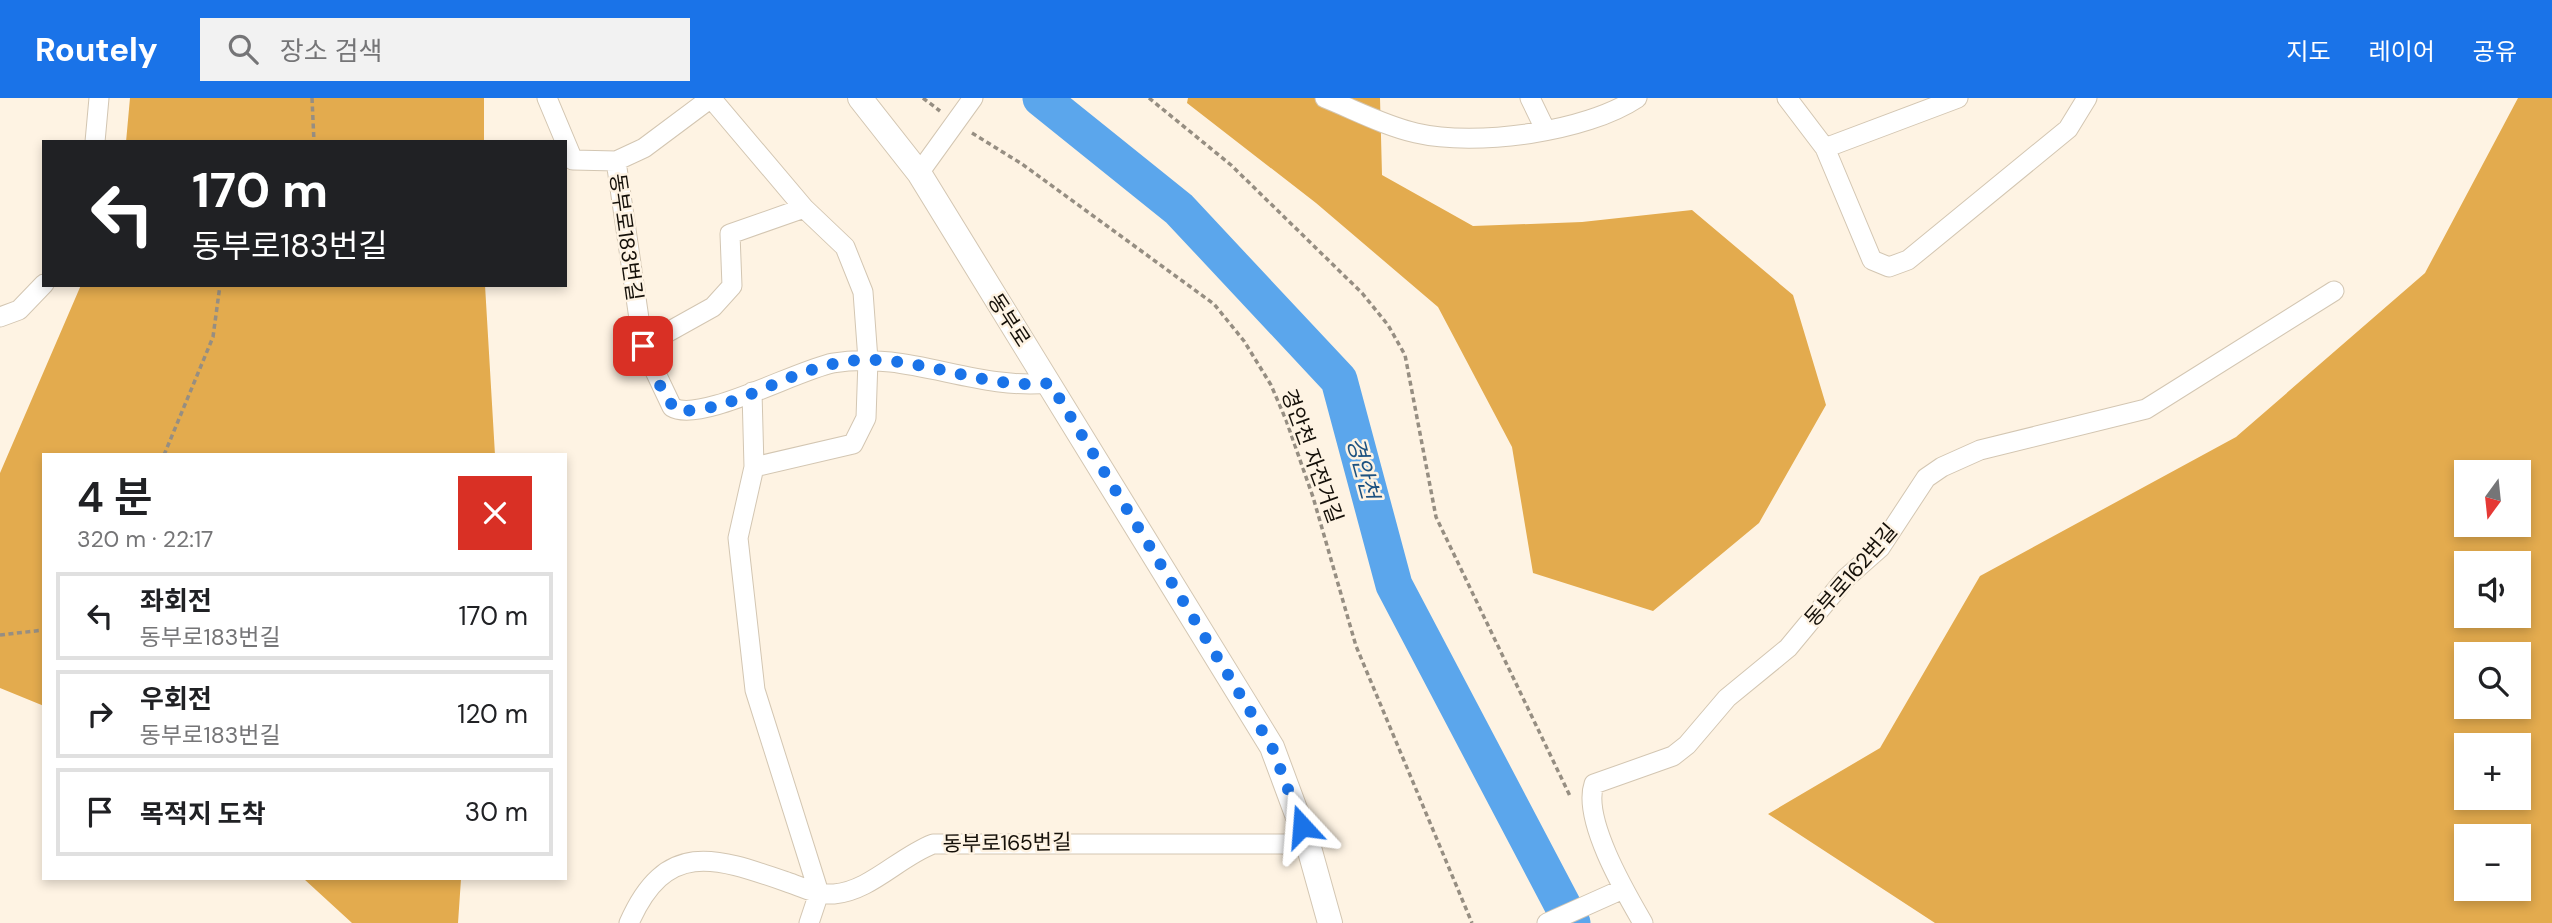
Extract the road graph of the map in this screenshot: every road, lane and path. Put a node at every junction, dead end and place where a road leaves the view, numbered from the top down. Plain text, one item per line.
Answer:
1 (99, 98) edge
2 (312, 98) edge
3 (547, 98) edge
4 (711, 98) edge
5 (860, 98) edge
6 (880, 98) edge
7 (923, 98) edge
8 (973, 98) edge
9 (1149, 98) edge
10 (1325, 98) edge
11 (1530, 98) edge
12 (1637, 98) edge
13 (1787, 98) edge
14 (1958, 98) edge
15 (2087, 98) edge
16 (956, 123) junction
17 (1545, 129) junction
18 (95, 140) edge
19 (314, 140) edge
20 (565, 140) edge
21 (567, 146) edge
22 (1825, 148) junction
23 (616, 161) junction
24 (923, 167) junction
25 (804, 208) junction
26 (42, 286) edge
27 (220, 287) edge
28 (2334, 291) dead end
29 (0, 317) edge
30 (643, 346) junction
31 (869, 359) junction
32 (1050, 383) junction
33 (752, 392) junction
34 (165, 453) edge
35 (754, 467) junction
36 (42, 630) edge
37 (0, 635) edge
38 (1573, 802) dead end
39 (1308, 844) junction
40 (1623, 889) junction
41 (819, 893) junction
42 (629, 923) edge
43 (809, 923) edge
44 (1330, 923) edge
45 (1341, 923) edge
46 (1472, 923) edge
47 (1547, 923) edge
48 (1643, 923) edge

1 - 18 street
2 - 19 path
3 - 20 street
4 - 23 street, 동부로183번길
4 - 25 street
5 - 24 main road, 동부로
6 - 24 main road
7 - 16 path, 경안천 자전거길
8 - 16 street
9 - 38 path
10 - 17 street
11 - 17 street
12 - 17 street
13 - 22 street
14 - 22 street
15 - 22 street
16 - 24 street
16 - 46 path, 경안천 자전거길
21 - 23 street
23 - 30 street, 동부로183번길
24 - 32 main road, 동부로
24 - 45 main road
25 - 30 street
25 - 31 street
26 - 29 street
27 - 34 path
28 - 40 street, 동부로162번길
30 - 33 street, 동부로183번길
31 - 32 street, 동부로183번길
31 - 33 street, 동부로183번길
31 - 35 street
32 - 39 main road, 동부로
33 - 35 street
35 - 41 street
36 - 37 path
39 - 41 street, 동부로165번길
39 - 44 main road, 동부로
40 - 47 street
40 - 48 street
41 - 42 street, 동부로165번길
41 - 43 street

